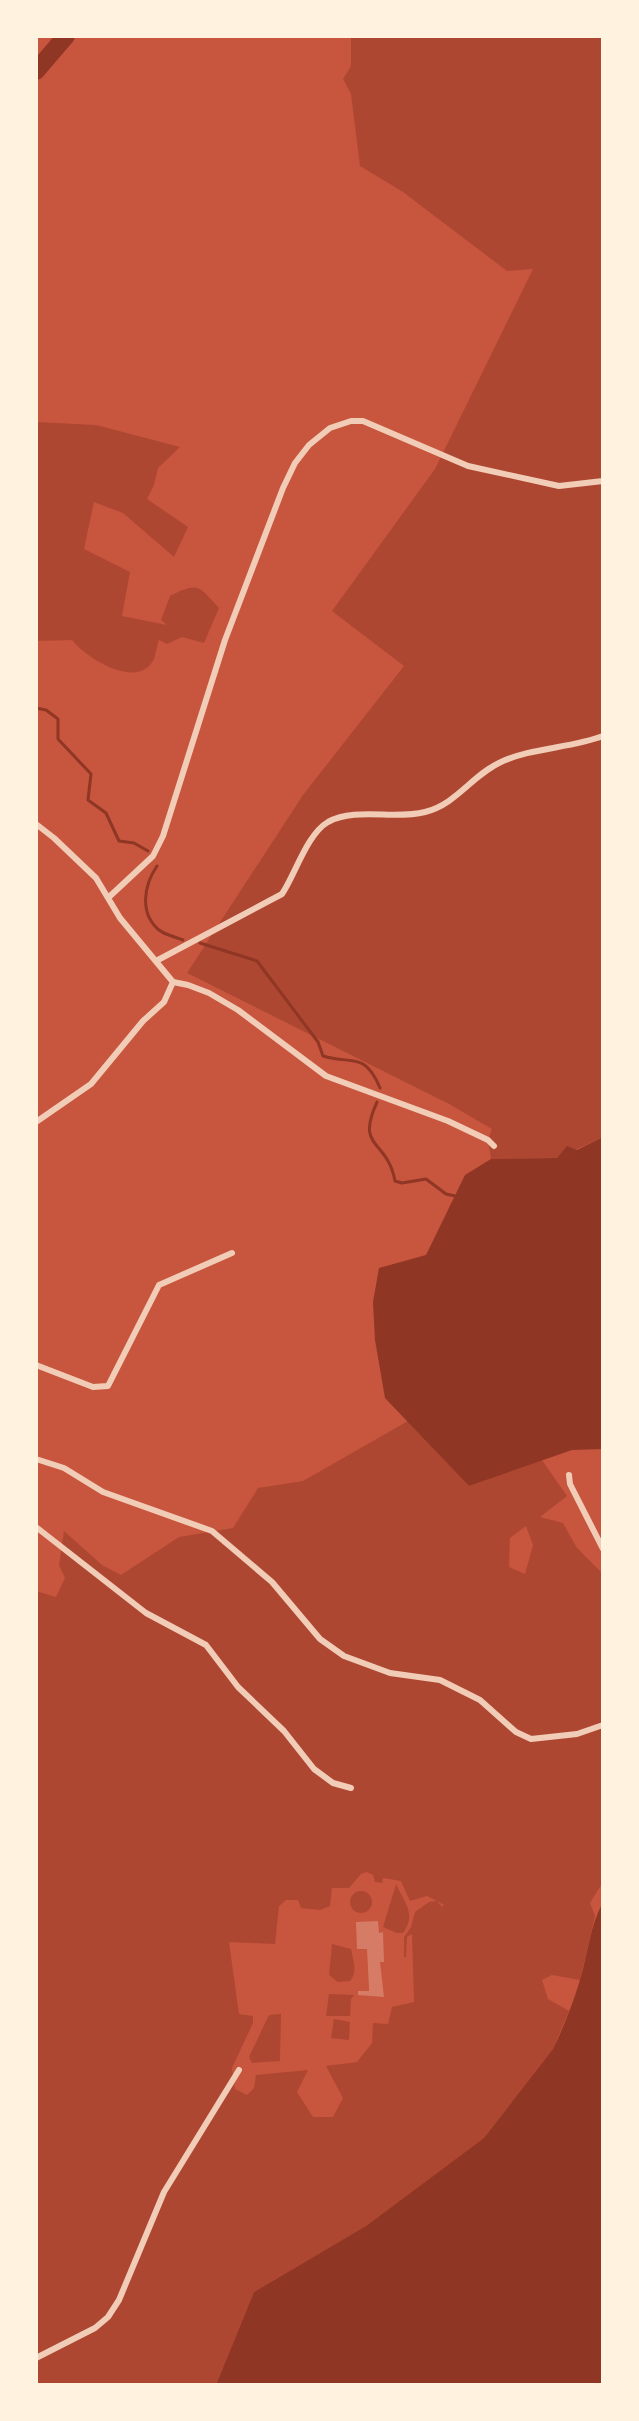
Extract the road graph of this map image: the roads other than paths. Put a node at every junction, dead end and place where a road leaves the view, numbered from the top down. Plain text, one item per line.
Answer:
1 (603, 481) edge
2 (603, 736) edge
3 (36, 824) edge
4 (109, 897) junction
5 (156, 961) junction
6 (173, 982) junction
7 (36, 1122) edge
8 (494, 1146) dead end
9 (232, 1253) dead end
10 (36, 1365) edge
11 (36, 1459) edge
12 (569, 1475) dead end
13 (36, 1527) edge
14 (603, 1549) edge
15 (603, 1725) edge
16 (351, 1788) dead end
17 (239, 2070) dead end
18 (36, 2358) edge

1 - 4 street
2 - 5 street
3 - 4 street
4 - 5 street
5 - 6 street
6 - 7 street
6 - 8 street
9 - 10 street
11 - 15 street
12 - 14 street
13 - 16 street
17 - 18 street

